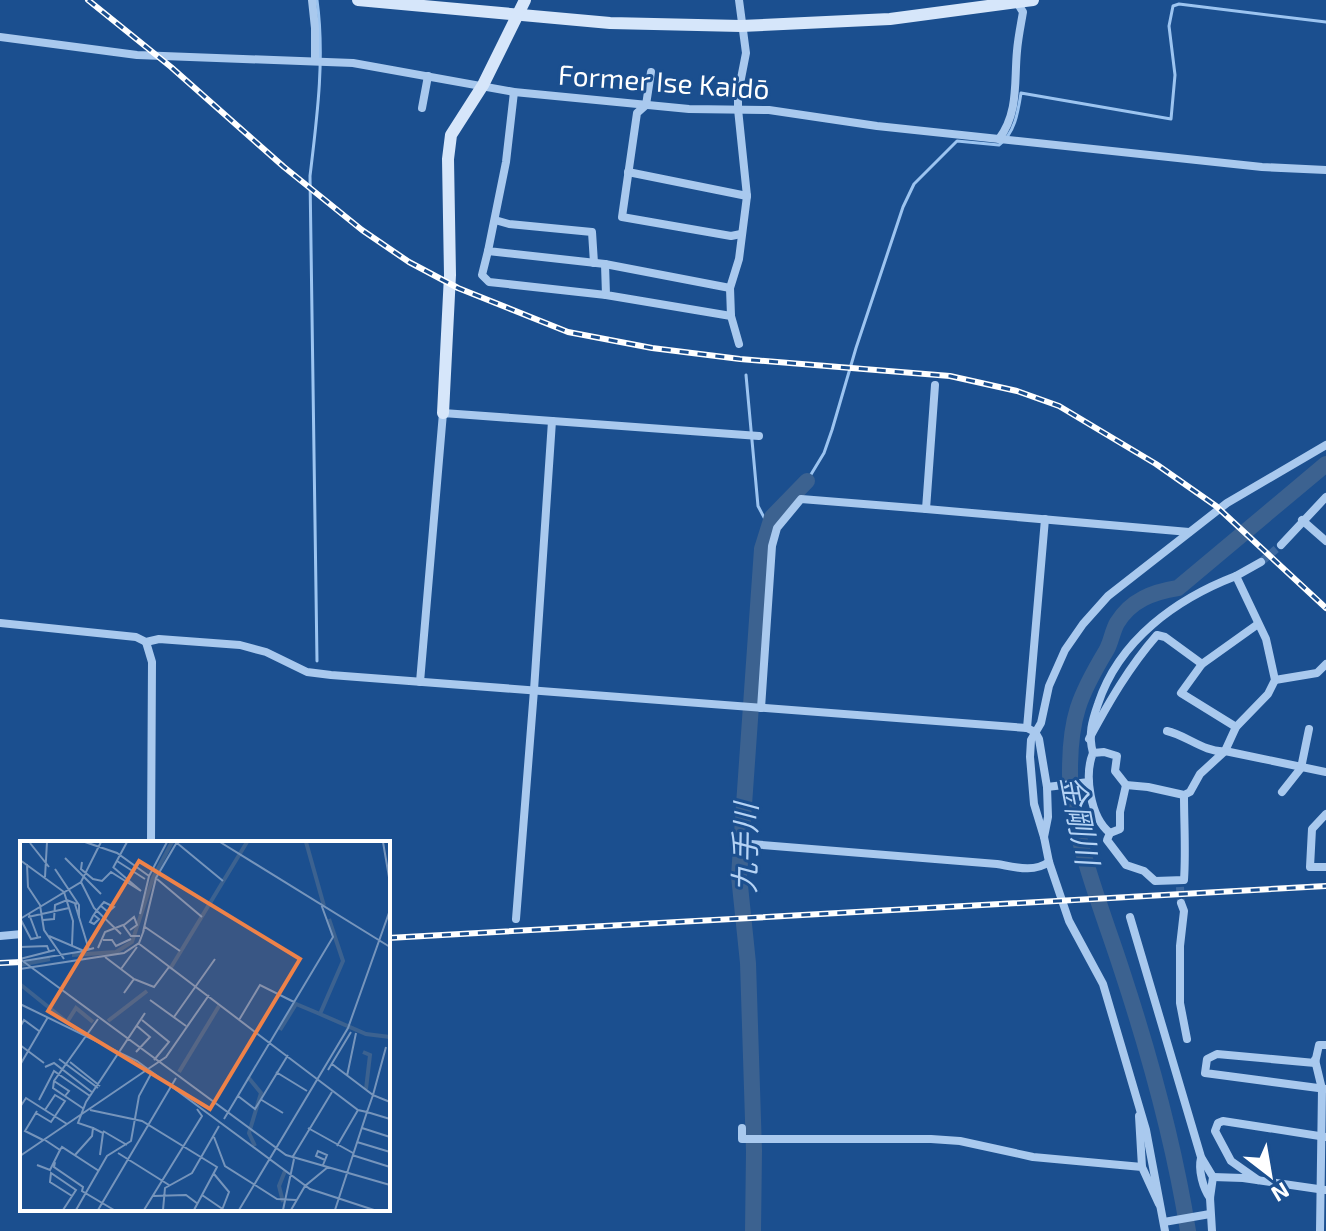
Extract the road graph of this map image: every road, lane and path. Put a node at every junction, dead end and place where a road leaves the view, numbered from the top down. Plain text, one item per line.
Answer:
1 (312, 0) edge
2 (358, 0) edge
3 (525, 0) edge
4 (739, 0) edge
5 (1033, 0) edge
6 (1016, 1) edge
7 (484, 7) edge
8 (519, 13) junction
9 (741, 26) junction
10 (0, 37) edge
11 (315, 61) junction
12 (651, 72) dead end
13 (428, 76) junction
14 (483, 85) junction
15 (514, 92) junction
16 (646, 105) junction
17 (422, 108) dead end
18 (738, 109) junction
19 (999, 139) junction
20 (1326, 170) edge
21 (628, 172) junction
22 (747, 196) junction
23 (495, 220) junction
24 (741, 234) junction
25 (488, 251) junction
26 (594, 263) junction
27 (605, 264) junction
28 (730, 288) junction
29 (606, 295) junction
30 (731, 316) junction
31 (739, 344) dead end
32 (935, 385) dead end
33 (443, 413) junction
34 (552, 421) junction
35 (759, 436) dead end
36 (1326, 445) edge
37 (1326, 497) edge
38 (926, 509) junction
39 (1045, 519) junction
40 (1302, 520) junction
41 (1190, 532) junction
42 (1326, 541) edge
43 (1281, 545) tunnel mouth
44 (1261, 562) tunnel mouth
45 (1236, 576) junction
46 (0, 623) edge
47 (1258, 624) junction
48 (146, 642) junction
49 (1202, 664) junction
50 (1326, 664) edge
51 (1275, 680) junction
52 (420, 682) junction
53 (534, 690) junction
54 (761, 708) junction
55 (1236, 727) junction
56 (1309, 729) dead end
57 (1031, 730) junction
58 (1167, 731) dead end
59 (1089, 739) junction
60 (1225, 751) junction
61 (1093, 753) junction
62 (1301, 768) junction
63 (1326, 772) edge
64 (1089, 782) junction
65 (1126, 785) junction
66 (1050, 787) junction
67 (1282, 792) dead end
68 (1184, 795) junction
69 (1326, 814) edge
70 (1110, 833) junction
71 (1044, 837) junction
72 (151, 841) edge
73 (751, 844) dead end
74 (1049, 862) junction
75 (1326, 867) edge
76 (1181, 903) tunnel mouth
77 (1130, 917) dead end
78 (516, 919) dead end
79 (20, 934) edge
80 (0, 936) edge
81 (1187, 1039) dead end
82 (1315, 1043) dead end
83 (1326, 1045) edge
84 (1315, 1063) junction
85 (1324, 1089) edge
86 (1140, 1112) junction
87 (742, 1128) dead end
88 (1323, 1137) edge
89 (1201, 1157) junction
90 (1142, 1167) junction
91 (1213, 1177) junction
92 (1258, 1180) junction
93 (1324, 1189) edge
94 (1210, 1198) junction
95 (1160, 1205) junction
96 (1210, 1214) junction
97 (1164, 1226) edge
98 (1322, 1230) edge
99 (1212, 1231) edge

1 - 11 street
2 - 7 main road
3 - 8 main road
4 - 9 street
5 - 6 main road
6 - 9 main road
6 - 19 street
7 - 8 main road
8 - 9 main road
8 - 14 main road
9 - 18 street
10 - 11 street, Former Ise Kaidō
11 - 13 street, Former Ise Kaidō
12 - 16 street
13 - 14 street, Former Ise Kaidō
13 - 17 street
14 - 15 street, Former Ise Kaidō
14 - 33 main road
15 - 16 street, Former Ise Kaidō
15 - 23 street
16 - 18 street, Former Ise Kaidō
16 - 21 street
18 - 19 street, Former Ise Kaidō
18 - 22 street
19 - 20 street, Former Ise Kaidō
21 - 22 street
21 - 24 street
22 - 24 street
23 - 25 street
23 - 26 street
24 - 28 street
25 - 26 street
25 - 29 street
26 - 27 street
27 - 28 street
27 - 29 street
28 - 30 street
29 - 30 street
30 - 31 street
32 - 38 street
33 - 34 street
33 - 52 street
34 - 35 street
34 - 53 street
36 - 41 street
37 - 40 street
38 - 39 street
38 - 54 street
39 - 41 street
39 - 57 street
40 - 42 street
40 - 43 street
41 - 57 street
44 - 45 street
45 - 47 street
45 - 59 street
46 - 48 street
47 - 49 street
47 - 51 street
48 - 52 street
48 - 72 street
49 - 55 street
49 - 59 street
50 - 51 street
51 - 55 street
52 - 53 street
53 - 54 street
53 - 78 street
54 - 57 street
55 - 60 street
56 - 62 street
57 - 66 street
57 - 71 street
58 - 60 street
59 - 61 street
60 - 62 street
60 - 68 street
61 - 64 street
61 - 65 street
62 - 63 street
62 - 67 street
64 - 66 street
64 - 70 street
65 - 68 street
65 - 70 street
66 - 71 street
68 - 70 street
69 - 75 street
71 - 74 street
73 - 74 street
74 - 86 street
76 - 81 street
77 - 89 street
79 - 80 street
82 - 84 street
83 - 84 street
84 - 85 street
84 - 85 street
85 - 88 street
86 - 90 street
86 - 95 street
87 - 90 street
88 - 92 street
88 - 93 street
89 - 91 street
89 - 94 street
90 - 95 street
91 - 92 street
91 - 94 street
92 - 93 street
93 - 98 street
94 - 96 street
95 - 97 street
96 - 97 street
96 - 99 street

